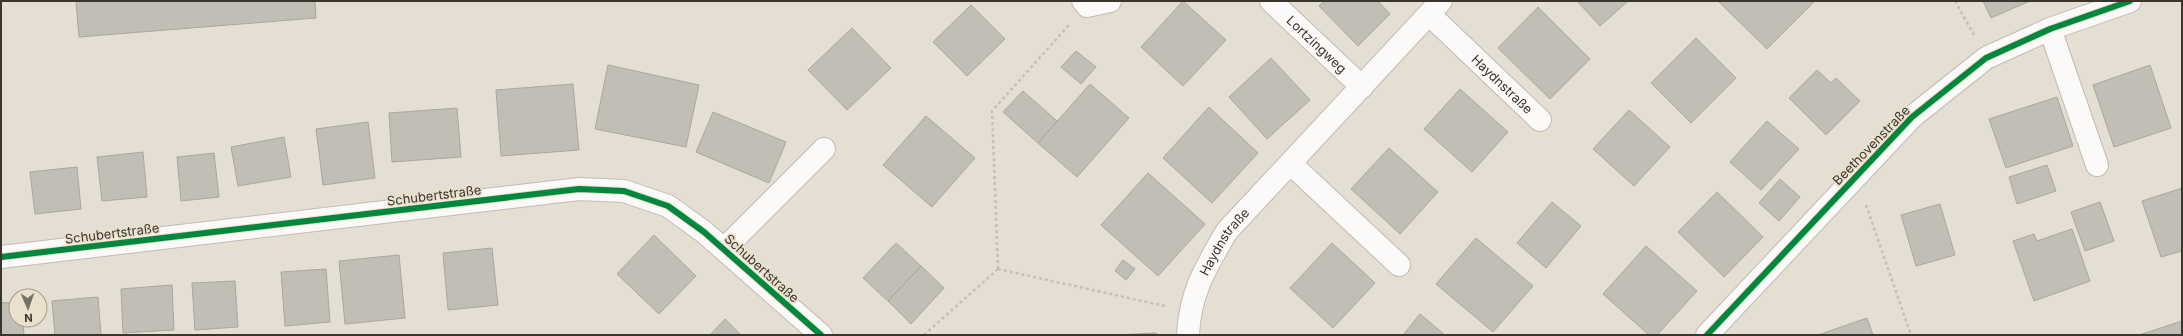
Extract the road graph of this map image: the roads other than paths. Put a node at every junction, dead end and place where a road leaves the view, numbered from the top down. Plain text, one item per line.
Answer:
1 (1110, 1) edge
2 (1271, 1) edge
3 (2130, 1) edge
4 (1085, 3) edge
5 (1436, 8) edge
6 (2050, 29) junction
7 (1362, 87) junction
8 (1540, 120) dead end
9 (824, 149) dead end
10 (1291, 164) junction
11 (2097, 165) dead end
12 (724, 249) junction
13 (1, 257) edge
14 (1398, 265) dead end
15 (821, 335) edge
16 (1188, 335) edge
17 (1707, 335) edge

1 - 4 street
2 - 7 street, Lortzingweg
3 - 6 street, Beethovenstraße
5 - 7 street, Haydnstraße
5 - 8 street, Haydnstraße
6 - 11 street
6 - 17 street, Beethovenstraße
7 - 10 street, Haydnstraße
9 - 12 street
10 - 14 street
10 - 16 street, Haydnstraße
12 - 13 street, Schubertstraße
12 - 15 street, Schubertstraße

